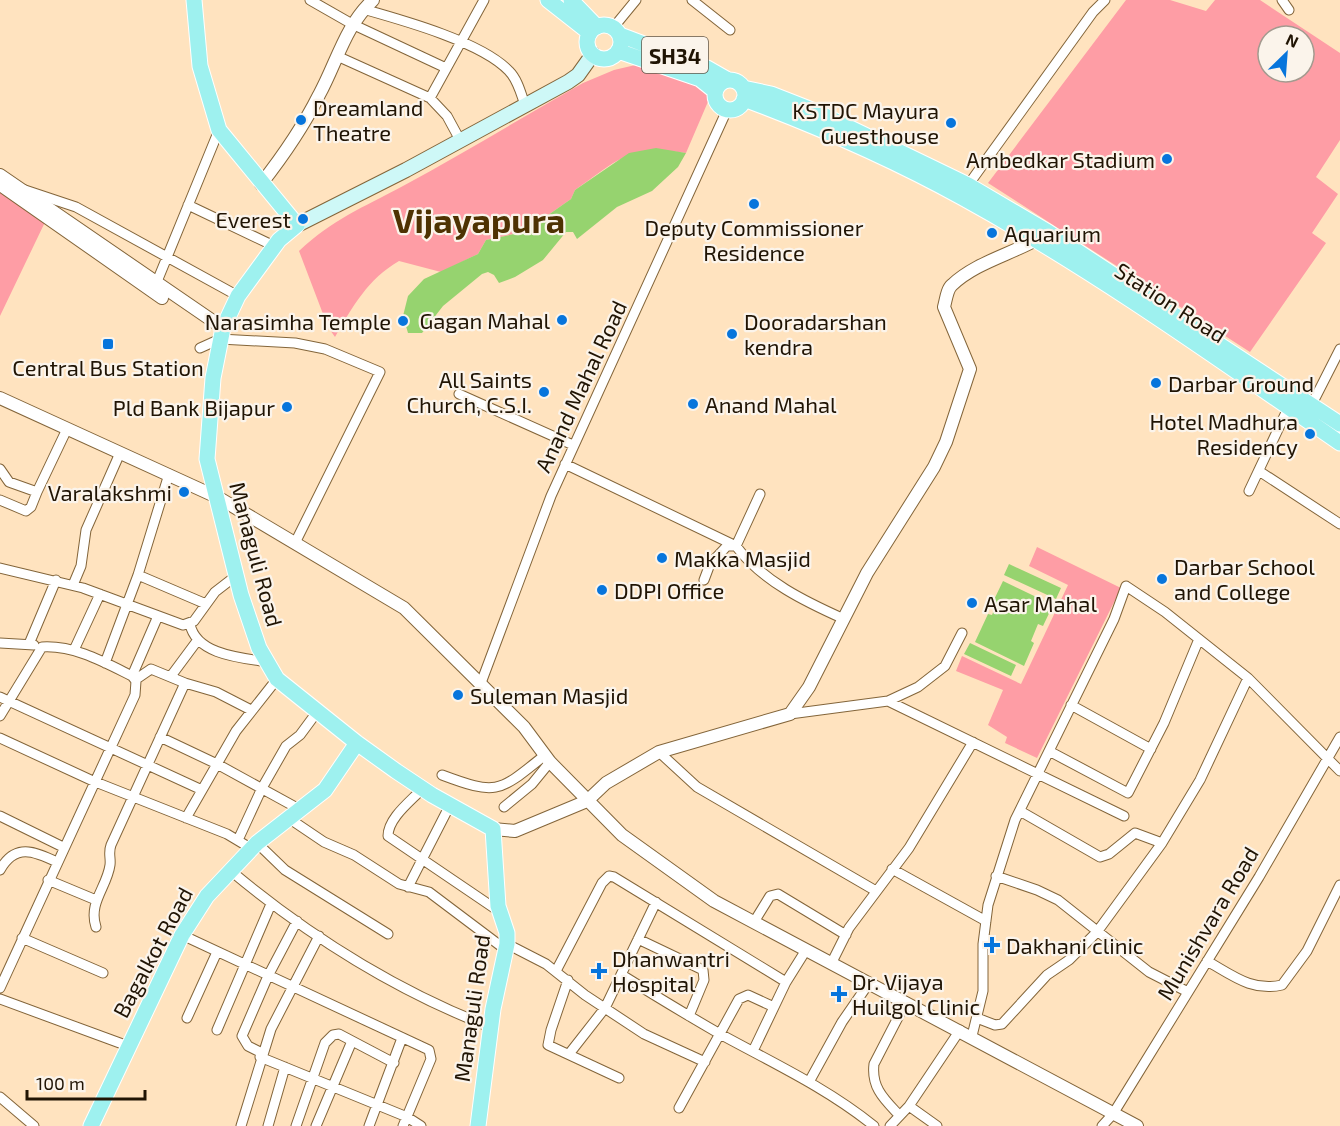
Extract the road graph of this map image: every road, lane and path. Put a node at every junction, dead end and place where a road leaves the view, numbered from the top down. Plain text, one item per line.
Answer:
1 (194, 0) edge
2 (310, 0) edge
3 (373, 0) edge
4 (484, 0) edge
5 (548, 0) edge
6 (571, 0) edge
7 (636, 0) edge
8 (692, 0) edge
9 (1105, 0) edge
10 (1282, 0) edge
11 (363, 9) junction
12 (1289, 10) dead end
13 (352, 24) junction
14 (594, 30) junction
15 (730, 30) dead end
16 (617, 38) junction
17 (462, 42) junction
18 (593, 54) junction
19 (337, 56) junction
20 (446, 68) junction
21 (728, 80) junction
22 (715, 91) junction
23 (744, 93) junction
24 (430, 98) junction
25 (525, 105) junction
26 (727, 110) junction
27 (219, 130) junction
28 (460, 140) junction
29 (0, 175) edge
30 (0, 184) edge
31 (261, 184) junction
32 (16, 191) junction
33 (964, 191) junction
34 (188, 205) junction
35 (297, 225) junction
36 (1042, 236) junction
37 (274, 246) junction
38 (167, 256) junction
39 (156, 284) junction
40 (238, 296) junction
41 (221, 334) junction
42 (200, 348) dead end
43 (1340, 349) edge
44 (459, 394) dead end
45 (0, 398) edge
46 (1291, 400) junction
47 (1308, 412) junction
48 (1340, 424) edge
49 (67, 429) junction
50 (1340, 443) edge
51 (573, 445) junction
52 (120, 453) junction
53 (566, 464) junction
54 (0, 469) edge
55 (1259, 471) junction
56 (169, 474) junction
57 (1249, 491) dead end
58 (37, 492) junction
59 (760, 494) dead end
60 (219, 498) junction
61 (0, 500) edge
62 (1340, 524) edge
63 (295, 543) junction
64 (736, 546) junction
65 (0, 568) edge
66 (138, 575) junction
67 (237, 575) junction
68 (56, 580) junction
69 (704, 580) dead end
70 (73, 585) junction
71 (100, 594) junction
72 (206, 604) junction
73 (128, 605) junction
74 (158, 616) junction
75 (844, 619) junction
76 (190, 624) junction
77 (962, 633) dead end
78 (1200, 639) junction
79 (3, 641) edge
80 (197, 641) junction
81 (29, 644) junction
82 (42, 647) junction
83 (74, 650) junction
84 (268, 662) junction
85 (105, 663) junction
86 (171, 676) junction
87 (134, 678) junction
88 (1248, 678) junction
89 (278, 679) junction
90 (185, 683) junction
91 (481, 683) junction
92 (0, 696) edge
93 (10, 700) junction
94 (888, 701) junction
95 (1071, 705) junction
96 (251, 710) junction
97 (317, 712) junction
98 (790, 714) junction
99 (0, 716) edge
100 (160, 737) junction
101 (1340, 737) edge
102 (0, 738) edge
103 (973, 742) junction
104 (357, 743) junction
105 (109, 747) junction
106 (1151, 749) junction
107 (1049, 751) junction
108 (659, 752) junction
109 (548, 758) junction
110 (1326, 758) junction
111 (148, 764) junction
112 (217, 764) junction
113 (1340, 771) edge
114 (1035, 774) junction
115 (442, 775) dead end
116 (93, 781) junction
117 (262, 788) junction
118 (422, 789) junction
119 (202, 790) junction
120 (134, 797) junction
121 (587, 801) junction
122 (450, 805) junction
123 (504, 807) dead end
124 (1020, 811) junction
125 (293, 813) junction
126 (0, 816) edge
127 (1124, 816) dead end
128 (186, 818) junction
129 (493, 829) junction
130 (238, 840) junction
131 (1162, 843) junction
132 (255, 846) junction
133 (63, 847) junction
134 (423, 861) junction
135 (57, 862) junction
136 (892, 869) junction
137 (0, 870) edge
138 (231, 871) junction
139 (996, 876) junction
140 (48, 880) junction
141 (1340, 885) edge
142 (408, 887) junction
143 (876, 891) junction
144 (96, 900) junction
145 (1336, 901) edge
146 (656, 902) junction
147 (271, 904) junction
148 (500, 912) junction
149 (297, 921) junction
150 (986, 921) junction
151 (754, 922) junction
152 (96, 927) dead end
153 (1097, 932) junction
154 (388, 934) dead end
155 (182, 935) junction
156 (846, 935) junction
157 (320, 936) junction
158 (22, 938) junction
159 (638, 939) junction
160 (507, 947) junction
161 (806, 950) junction
162 (217, 952) junction
163 (1207, 961) junction
164 (831, 964) junction
165 (245, 966) junction
166 (556, 971) junction
167 (103, 973) dead end
168 (622, 975) junction
169 (268, 976) junction
170 (568, 980) junction
171 (786, 982) junction
172 (869, 983) junction
173 (292, 987) junction
174 (0, 988) edge
175 (1188, 992) junction
176 (0, 999) edge
177 (906, 1002) junction
178 (774, 1007) junction
179 (605, 1008) junction
180 (689, 1016) junction
181 (188, 1018) dead end
182 (977, 1018) junction
183 (490, 1027) junction
184 (217, 1030) dead end
185 (960, 1030) junction
186 (720, 1034) junction
187 (972, 1036) junction
188 (402, 1038) junction
189 (352, 1041) junction
190 (128, 1046) junction
191 (753, 1051) junction
192 (569, 1054) junction
193 (261, 1055) junction
194 (705, 1062) junction
195 (394, 1063) junction
196 (285, 1067) junction
197 (314, 1078) junction
198 (619, 1078) dead end
199 (809, 1082) junction
200 (332, 1086) junction
201 (0, 1097) edge
202 (377, 1105) junction
203 (909, 1106) junction
204 (679, 1108) dead end
205 (1113, 1114) junction
206 (899, 1115) junction
207 (405, 1121) edge
208 (34, 1126) edge
209 (91, 1126) edge
210 (241, 1126) edge
211 (268, 1126) edge
212 (296, 1126) edge
213 (316, 1126) edge
214 (369, 1126) edge
215 (421, 1126) edge
216 (478, 1126) edge
217 (874, 1126) edge
218 (890, 1126) edge
219 (937, 1126) edge
220 (1102, 1126) edge
221 (1137, 1126) edge

1 - 27 main road
2 - 13 street
3 - 11 street
4 - 17 street
5 - 14 main road
6 - 14 main road
7 - 16 street
8 - 15 street
9 - 33 street
10 - 12 street
11 - 13 street
11 - 17 street
13 - 19 street
13 - 20 street
14 - 16 main road, SH34
14 - 18 main road
16 - 18 main road, SH34
16 - 21 main road, SH34
16 - 22 main road, SH34
17 - 20 street
17 - 25 street
18 - 25 main road
19 - 24 street
19 - 31 street
20 - 24 street
21 - 22 main road, SH34
21 - 23 main road, SH34
22 - 26 main road, SH34
23 - 26 main road
23 - 33 main road, Station Road / SH34
24 - 28 street
25 - 28 main road
26 - 51 street, Anand Mahal Road
27 - 31 main road
27 - 34 street
28 - 35 main road
29 - 32 street
30 - 32 street
31 - 35 main road
32 - 38 street
32 - 39 street
32 - 41 street
33 - 36 main road, Station Road / SH34
34 - 37 street
34 - 38 street
35 - 37 main road, Managuli Road
36 - 46 main road, Station Road / SH34
36 - 75 street
37 - 40 main road, Managuli Road
38 - 39 street
38 - 40 street
39 - 41 street
40 - 41 main road, Managuli Road
41 - 42 street
41 - 60 main road, Managuli Road
41 - 63 street
43 - 47 street
44 - 51 street
45 - 49 street
46 - 47 main road, Station Road / SH34
46 - 55 street
47 - 48 main road, Station Road / SH34
47 - 50 main road, Station Road / SH34
49 - 52 street
49 - 58 street
51 - 53 street, Anand Mahal Road
52 - 56 street
52 - 70 street
53 - 64 street
53 - 91 street, Anand Mahal Road
54 - 58 street
55 - 57 street
55 - 62 street
56 - 60 street
56 - 66 street
58 - 61 street
59 - 64 street
60 - 63 street
60 - 67 main road, Managuli Road
63 - 91 street
64 - 69 street
64 - 75 street
65 - 68 street
66 - 72 street
66 - 73 street
67 - 72 street
67 - 84 main road, Managuli Road
68 - 70 street
68 - 81 street
70 - 71 street
71 - 73 street
71 - 83 street
72 - 76 street
73 - 74 street
73 - 85 street
74 - 76 street
74 - 87 street
75 - 98 street
76 - 80 street
77 - 94 street
78 - 88 street
78 - 95 street
78 - 106 street
79 - 81 street
80 - 84 street
80 - 86 street
81 - 82 street
82 - 83 street
82 - 93 street
83 - 85 street
84 - 89 main road, Managuli Road
85 - 87 street
86 - 87 street
86 - 90 street
87 - 105 street
88 - 110 street
88 - 131 street
89 - 96 street
89 - 97 main road, Managuli Road
90 - 96 street
90 - 100 street
91 - 109 street
92 - 93 street
93 - 99 street
93 - 105 street
94 - 98 street
94 - 103 street
95 - 106 street
95 - 107 street
96 - 112 street
97 - 104 main road, Managuli Road
97 - 117 street
98 - 108 street
100 - 111 street
100 - 112 street
101 - 110 street, Munishvara Road
102 - 116 street
103 - 114 street
103 - 136 street
104 - 118 main road, Managuli Road
104 - 125 main road, Bagalkot Road
105 - 111 street
105 - 116 street
106 - 107 street
107 - 114 street
108 - 121 street
108 - 143 street
109 - 115 street
109 - 121 street
109 - 123 street
110 - 113 street
110 - 163 street, Munishvara Road
111 - 119 street
111 - 120 street
112 - 117 street
112 - 119 street
114 - 124 street
114 - 127 street
116 - 120 street
116 - 133 street
117 - 125 street
117 - 130 street
118 - 122 main road, Managuli Road
118 - 134 street
119 - 128 street
120 - 128 street
120 - 144 street
121 - 129 street
121 - 151 street
122 - 129 main road, Managuli Road
122 - 134 street
124 - 131 street
124 - 139 street
125 - 132 main road, Bagalkot Road
125 - 142 street
126 - 133 street
128 - 130 street
129 - 148 main road, Managuli Road
130 - 132 street
131 - 153 street
132 - 138 main road, Bagalkot Road
132 - 154 street
133 - 135 street
134 - 142 street
134 - 148 street
135 - 137 street
135 - 140 street
136 - 143 street
136 - 150 street
138 - 147 street
138 - 155 main road, Bagalkot Road
139 - 150 street
139 - 153 street
140 - 144 street
140 - 158 street
141 - 145 street
142 - 160 street
143 - 156 street
144 - 152 street
145 - 163 street
146 - 159 street
146 - 166 street
146 - 171 street
147 - 149 street
147 - 165 street
148 - 160 main road, Managuli Road
149 - 157 street
149 - 169 street
150 - 182 street
151 - 156 street
151 - 161 street
153 - 175 street
153 - 182 street
155 - 162 street
155 - 190 main road, Bagalkot Road
156 - 164 street
157 - 173 street
157 - 183 street
158 - 167 street
158 - 174 street
159 - 168 street
159 - 180 street
160 - 166 street
160 - 183 main road, Managuli Road
161 - 164 street
161 - 171 street
162 - 165 street
162 - 181 street
163 - 175 street, Munishvara Road
164 - 172 street
165 - 169 street
165 - 184 street
166 - 170 street
168 - 179 street
168 - 180 street
169 - 173 street
169 - 193 street
170 - 179 street
170 - 192 street
171 - 178 street
172 - 177 street
172 - 199 street
173 - 188 street
173 - 193 street
175 - 205 street, Munishvara Road
176 - 190 street
177 - 185 street
177 - 206 street
178 - 186 street
178 - 191 street
179 - 192 street
179 - 194 street
180 - 186 street
182 - 187 street
183 - 216 main road, Managuli Road
185 - 187 street
185 - 203 street
186 - 191 street
186 - 194 street
187 - 205 street
188 - 195 street
188 - 207 street
189 - 195 street
189 - 197 street
189 - 200 street
190 - 209 main road, Bagalkot Road
191 - 199 street
192 - 198 street
193 - 196 street
193 - 210 street
194 - 204 street
195 - 202 street
196 - 197 street
196 - 211 street
197 - 200 street
197 - 212 street
199 - 217 street
200 - 202 street
200 - 213 street
201 - 208 street
202 - 207 street
202 - 214 street
203 - 206 street
203 - 219 street
205 - 220 street, Munishvara Road
205 - 221 street
206 - 218 street
207 - 215 street

